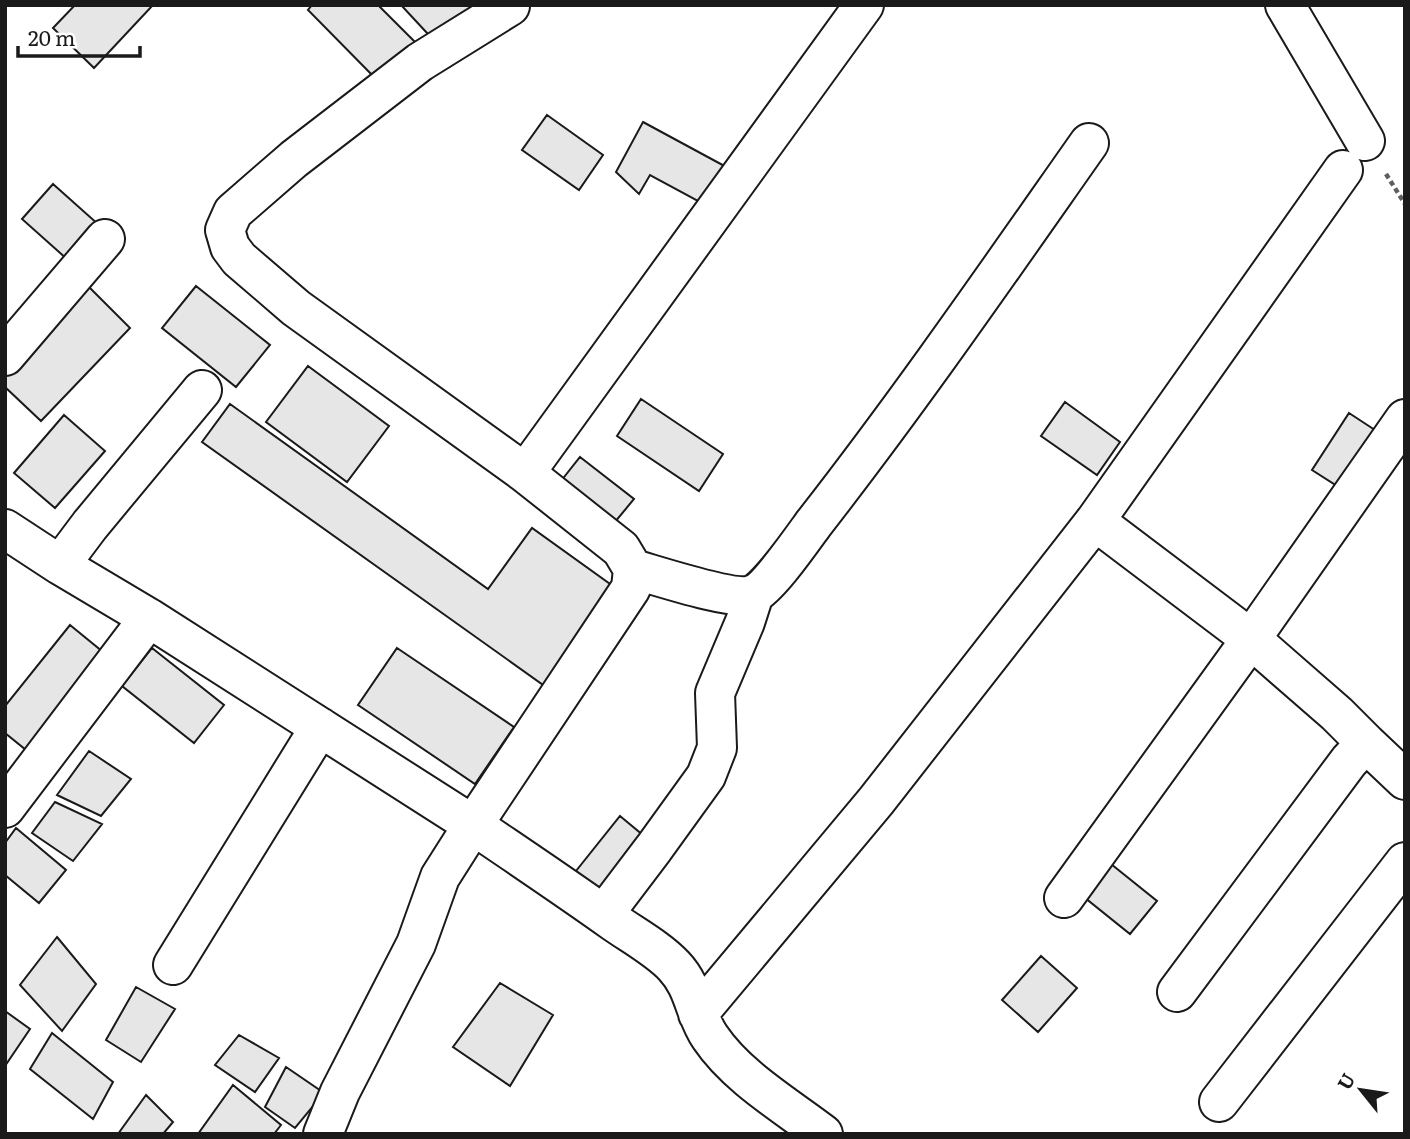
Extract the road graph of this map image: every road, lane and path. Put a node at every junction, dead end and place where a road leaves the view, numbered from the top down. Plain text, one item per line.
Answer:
1 (864, 5) edge
2 (1285, 5) edge
3 (510, 6) edge
4 (1089, 144) dead end
5 (105, 239) dead end
6 (5, 356) edge
7 (202, 390) dead end
8 (1405, 419) edge
9 (525, 473) junction
10 (1095, 521) junction
11 (5, 529) edge
12 (73, 548) junction
13 (633, 569) junction
14 (754, 594) junction
15 (149, 618) junction
16 (1251, 639) junction
17 (320, 727) junction
18 (1366, 743) junction
19 (1405, 780) edge
20 (5, 808) edge
21 (473, 825) junction
22 (1405, 862) edge
23 (1064, 898) dead end
24 (604, 914) junction
25 (173, 965) dead end
26 (1177, 992) dead end
27 (698, 1014) junction
28 (1219, 1102) dead end
29 (323, 1134) edge
30 (823, 1134) edge

1 - 9 street
2 - 10 street
3 - 9 street
4 - 14 street
5 - 6 street
7 - 12 street
8 - 16 street
9 - 13 street
10 - 16 street
10 - 27 street
11 - 12 street
12 - 15 street
13 - 14 street
13 - 21 street
14 - 24 street
15 - 17 street
15 - 20 street
16 - 18 street
16 - 23 street
17 - 21 street
17 - 25 street
18 - 19 street
18 - 26 street
21 - 24 street
21 - 29 street
22 - 28 street
24 - 27 street
27 - 30 street

